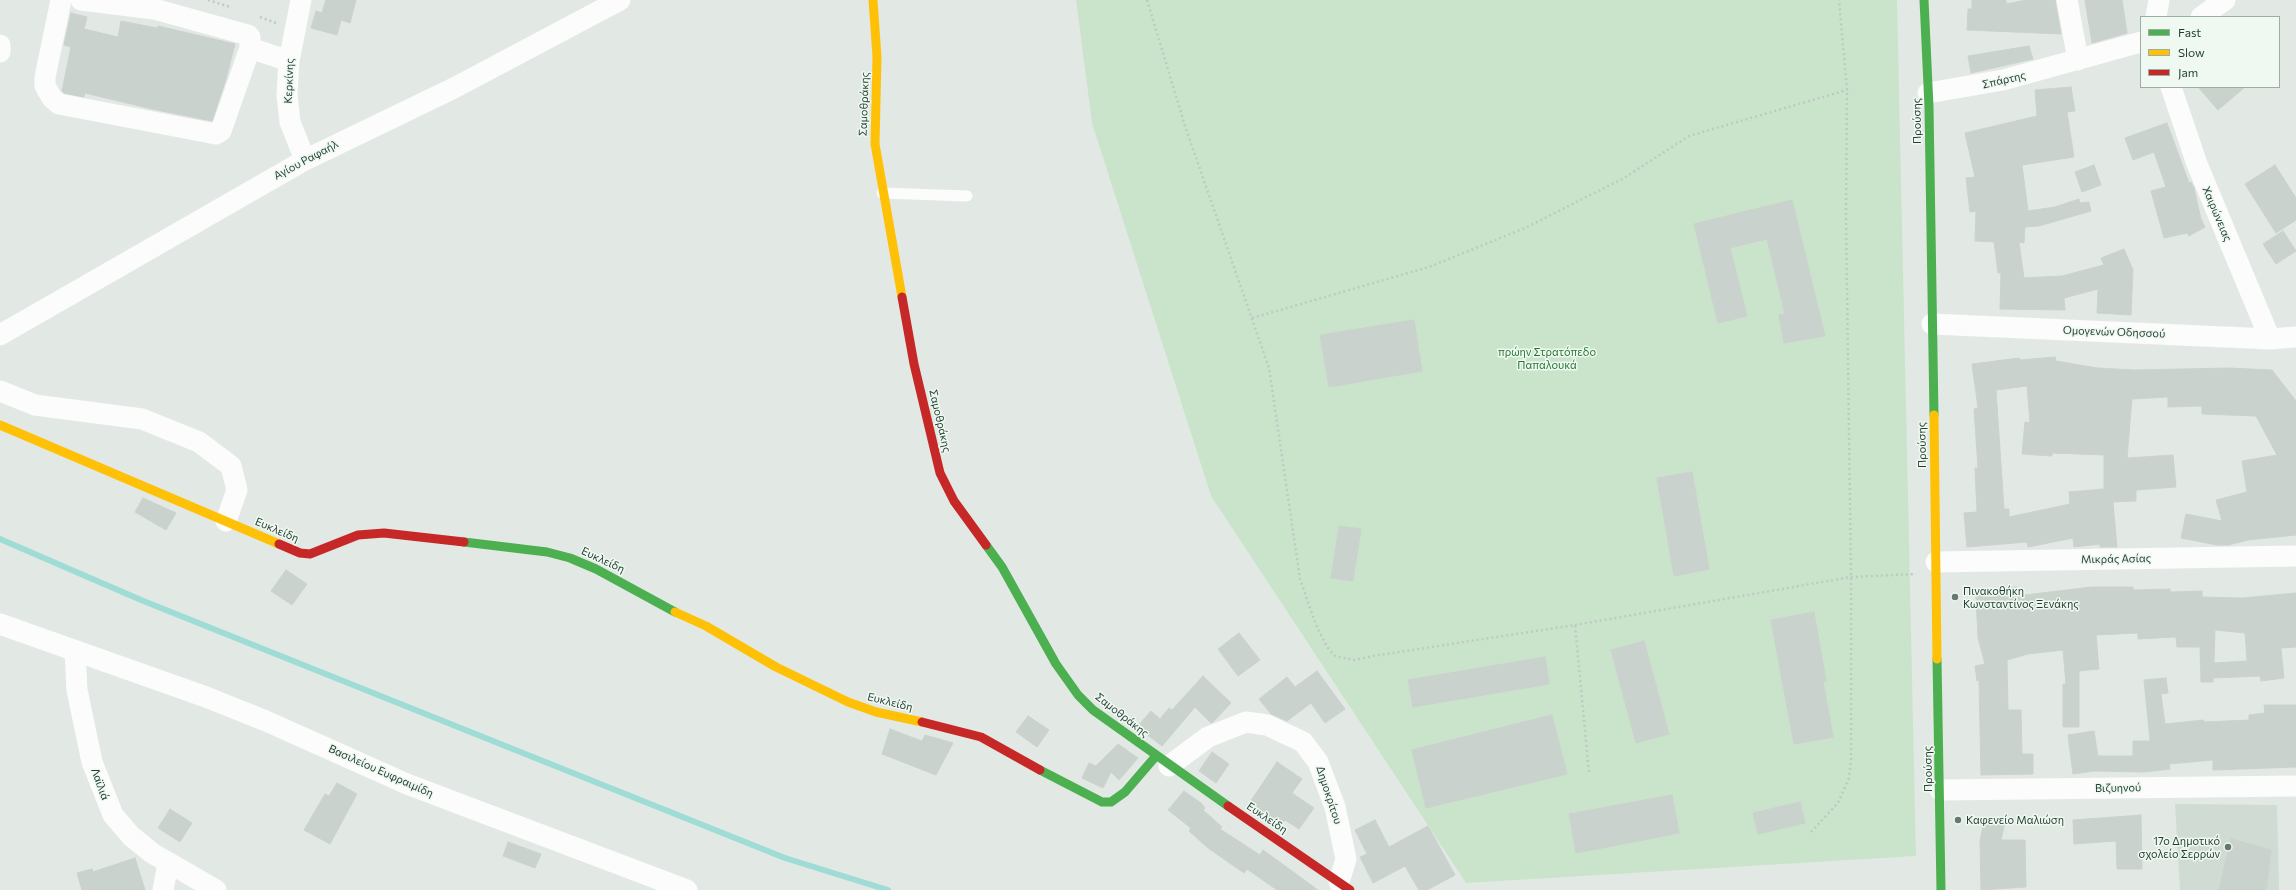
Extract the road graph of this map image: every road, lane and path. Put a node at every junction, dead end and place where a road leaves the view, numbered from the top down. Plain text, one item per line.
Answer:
1 (61, 0) edge
2 (81, 0) edge
3 (301, 0) edge
4 (620, 0) edge
5 (873, 0) edge
6 (1147, 0) edge
7 (1839, 0) edge
8 (1924, 0) edge
9 (2067, 0) edge
10 (2159, 0) edge
11 (2225, 0) edge
12 (2156, 16) edge
13 (2202, 16) edge
14 (2140, 42) edge
15 (0, 45) edge
16 (250, 48) junction
17 (0, 52) edge
18 (2078, 60) junction
19 (289, 61) junction
20 (2171, 88) edge
21 (1847, 90) junction
22 (1928, 93) junction
23 (305, 160) junction
24 (882, 193) junction
25 (967, 196) dead end
26 (1252, 318) junction
27 (1932, 324) junction
28 (0, 335) edge
29 (2296, 337) edge
30 (2270, 338) junction
31 (0, 391) edge
32 (0, 426) edge
33 (226, 521) junction
34 (2296, 556) edge
35 (1936, 568) junction
36 (1851, 578) junction
37 (0, 624) edge
38 (1575, 625) junction
39 (75, 651) junction
40 (1162, 761) junction
41 (1588, 773) dead end
42 (2296, 786) edge
43 (1940, 790) junction
44 (1811, 832) dead end
45 (168, 863) junction
46 (1345, 886) edge
47 (163, 890) edge
48 (216, 890) edge
49 (687, 890) edge
50 (1941, 890) edge

1 - 16 street
2 - 16 street
3 - 19 street, Κερκίνης
4 - 23 street, Αγίου Ραφαήλ
5 - 24 street, Σαμοθράκης
6 - 26 path
7 - 21 path
8 - 22 street, Προύσης
9 - 18 street
10 - 12 street
11 - 13 street
14 - 18 street, Σπάρτης
15 - 17 street
16 - 19 street
18 - 22 street, Σπάρτης
19 - 23 street, Κερκίνης
20 - 30 street, Χαιρώνειας
21 - 26 path
21 - 36 path
22 - 27 street, Προύσης
23 - 28 street, Αγίου Ραφαήλ
24 - 25 lane
24 - 40 street, Σαμοθράκης
26 - 38 path
27 - 30 street, Ομογενών Οδησσού
27 - 35 street, Προύσης
29 - 30 street, Ομογενών Οδησσού
31 - 33 street
32 - 33 street, Ευκλείδη
33 - 40 street, Ευκλείδη
34 - 35 street, Μικράς Ασίας
35 - 36 path
35 - 43 street, Προύσης
36 - 38 path
36 - 44 path
37 - 39 street, Βασιλείου Ευφραιμίδη
38 - 41 path
39 - 45 street, Λαϊλιά
39 - 49 street, Βασιλείου Ευφραιμίδη
40 - 46 street, Ευκλείδη
40 - 46 street, Δημοκρίτου
42 - 43 street, Βιζυηνού
43 - 50 street, Προύσης
45 - 47 street
45 - 48 street, Λαϊλιά

